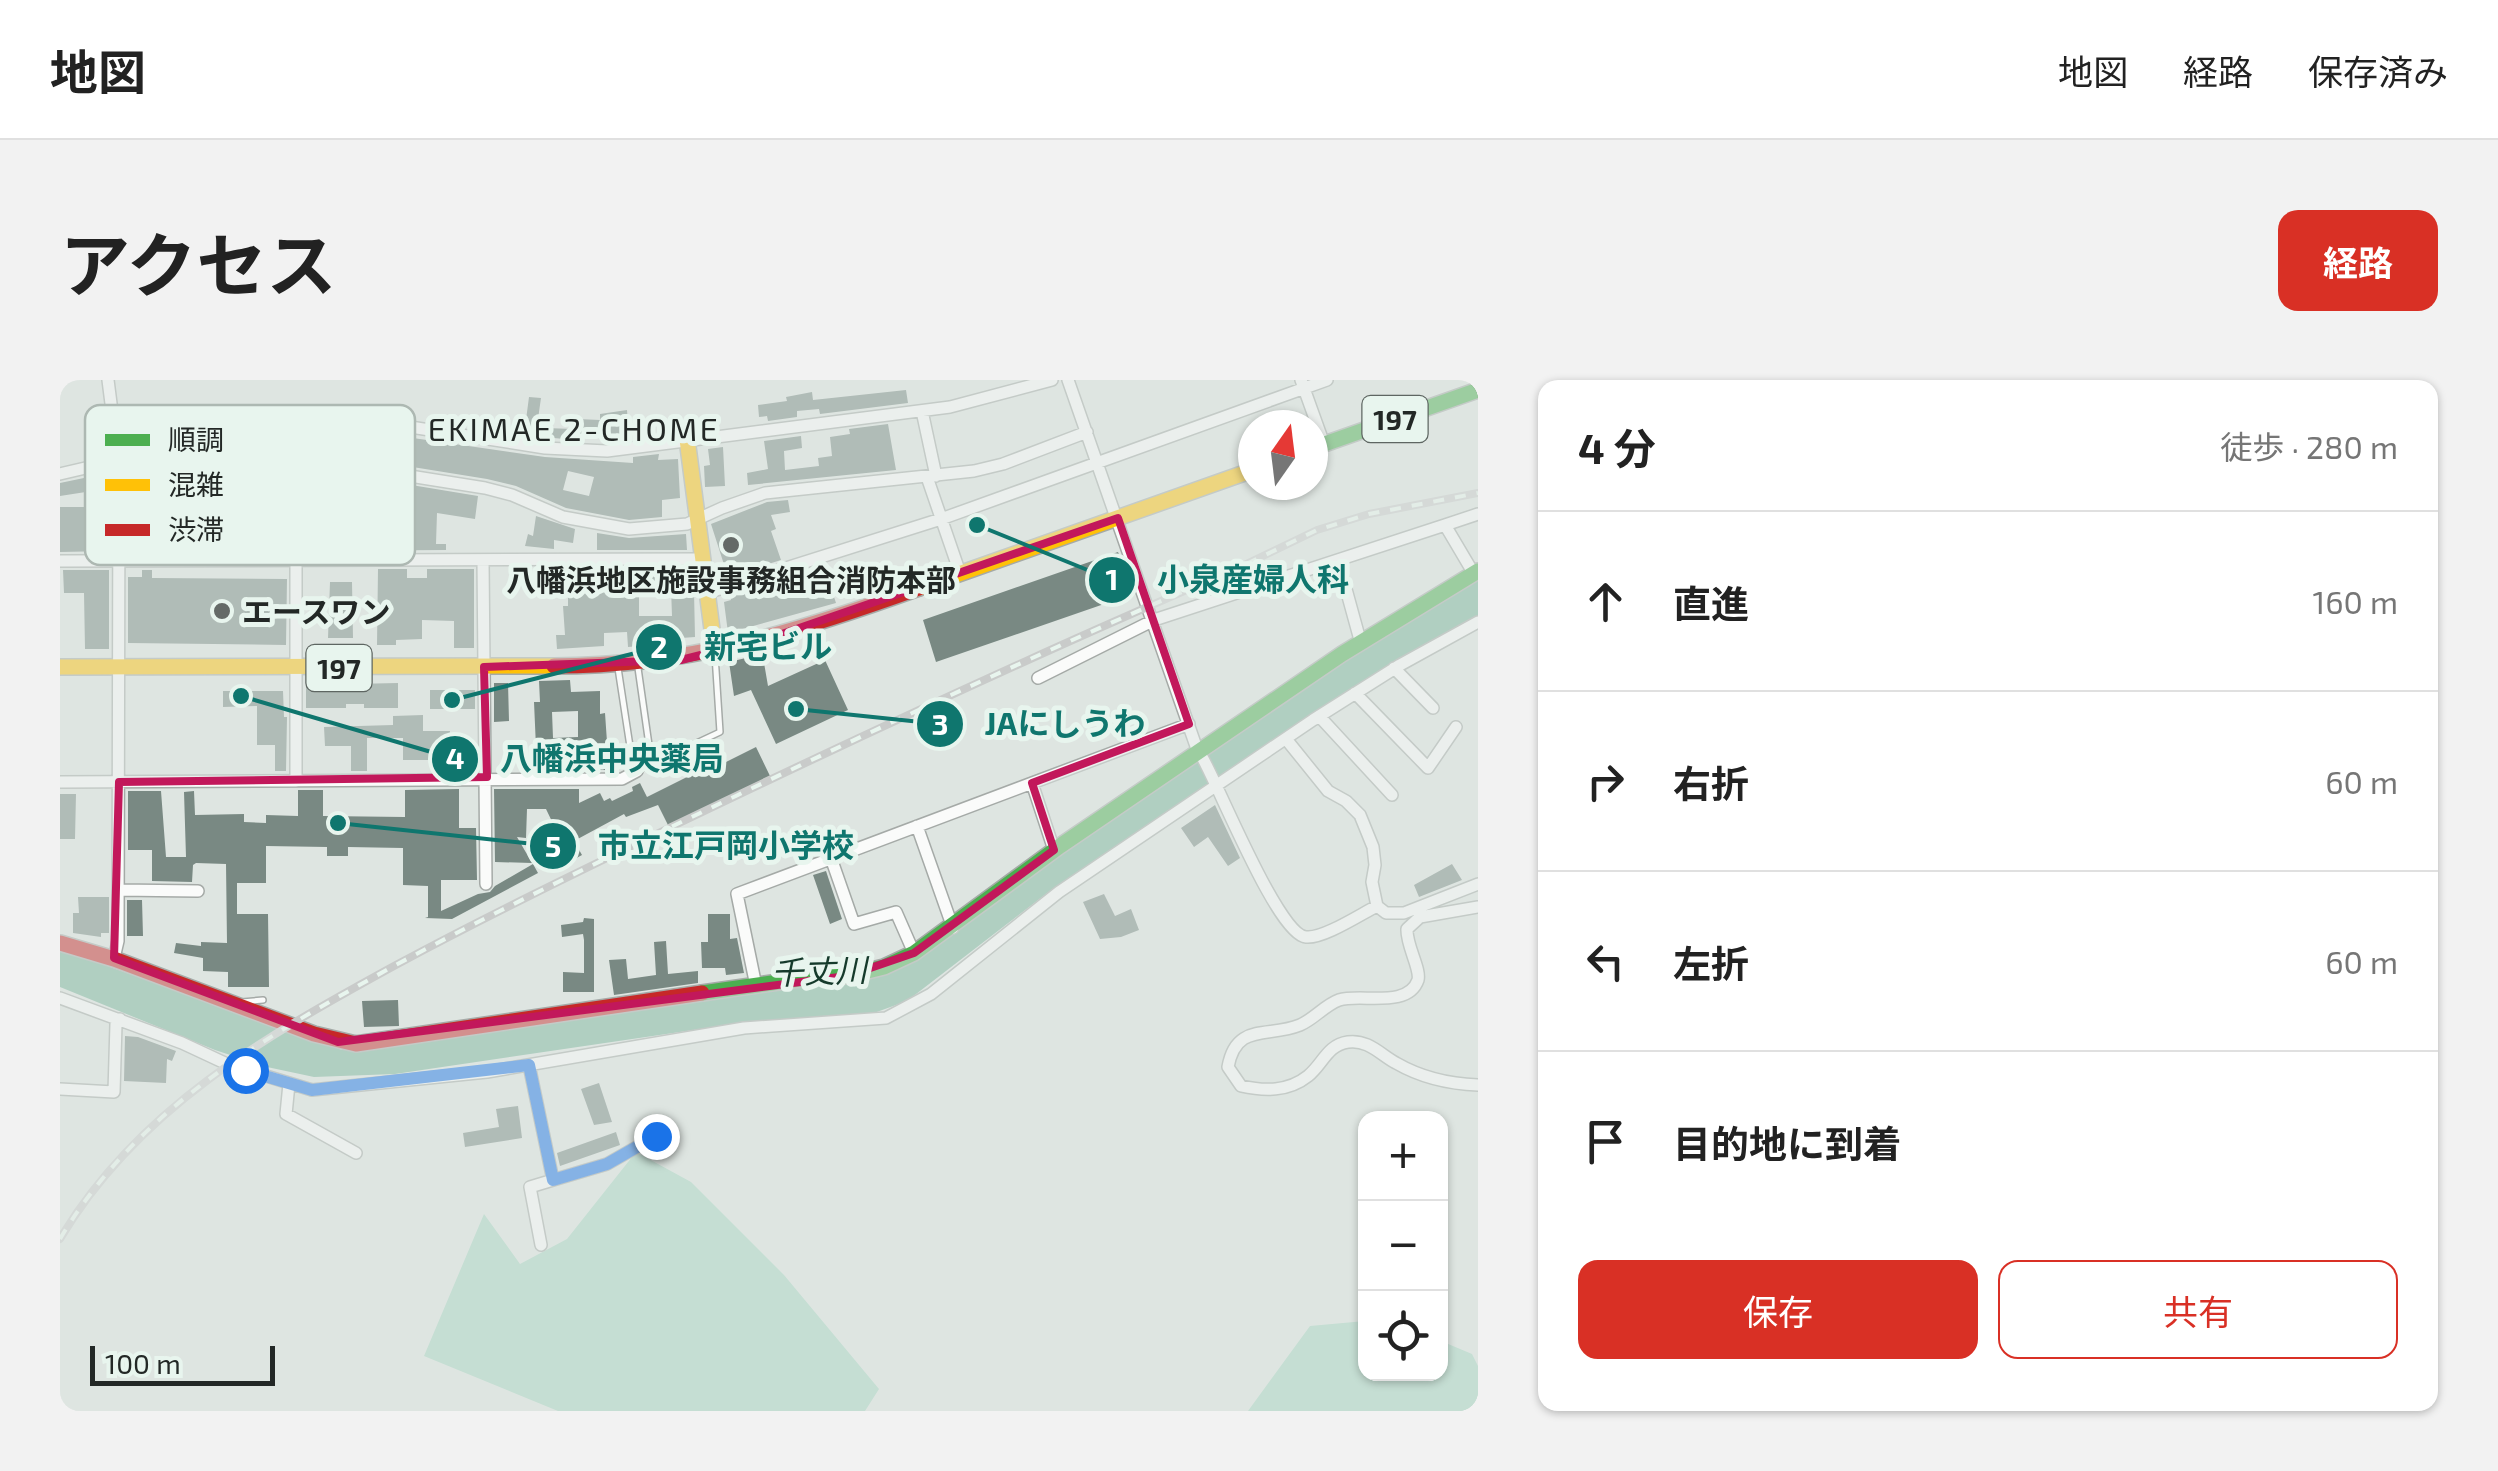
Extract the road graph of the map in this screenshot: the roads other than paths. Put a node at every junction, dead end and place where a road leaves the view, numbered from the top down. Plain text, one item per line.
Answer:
1 (108, 380) edge
2 (1052, 380) edge
3 (1068, 380) edge
4 (1327, 380) edge
5 (1302, 384) edge
6 (1478, 390) edge
7 (112, 405) edge
8 (1309, 410) edge
9 (922, 411) junction
10 (415, 428) edge
11 (1087, 432) junction
12 (688, 440) junction
13 (1328, 443) edge
14 (1096, 461) junction
15 (85, 468) edge
16 (60, 474) edge
17 (1238, 475) edge
18 (415, 476) edge
19 (932, 477) junction
20 (1478, 514) edge
21 (1118, 518) junction
22 (696, 519) junction
23 (941, 519) junction
24 (1445, 525) junction
25 (702, 559) junction
26 (415, 560) edge
27 (484, 560) junction
28 (1338, 560) junction
29 (120, 565) edge
30 (294, 565) edge
31 (1476, 572) edge
32 (960, 573) junction
33 (707, 594) junction
34 (1154, 620) junction
35 (1478, 622) edge
36 (1360, 640) junction
37 (715, 652) junction
38 (638, 664) junction
39 (617, 666) junction
40 (60, 667) edge
41 (120, 667) junction
42 (484, 667) junction
43 (295, 668) junction
44 (1394, 668) junction
45 (1038, 678) dead end
46 (1355, 693) junction
47 (1433, 708) dead end
48 (1319, 716) junction
49 (1188, 724) junction
50 (1456, 727) dead end
51 (1286, 739) junction
52 (1200, 754) junction
53 (662, 759) junction
54 (638, 771) junction
55 (487, 777) junction
56 (296, 781) junction
57 (60, 782) edge
58 (118, 782) junction
59 (1032, 783) junction
60 (1218, 784) junction
61 (1392, 795) dead end
62 (917, 826) junction
63 (1054, 850) junction
64 (832, 858) junction
65 (486, 884) dead end
66 (1478, 884) edge
67 (118, 890) junction
68 (198, 891) dead end
69 (1378, 906) junction
70 (1478, 907) edge
71 (952, 928) junction
72 (60, 943) edge
73 (914, 954) junction
74 (114, 958) junction
75 (756, 986) junction
76 (60, 998) edge
77 (263, 1000) dead end
78 (229, 1005) junction
79 (120, 1019) junction
80 (529, 1065) junction
81 (289, 1084) junction
82 (1478, 1085) edge
83 (60, 1089) edge
84 (656, 1136) dead end
85 (356, 1153) dead end
86 (553, 1180) junction
87 (540, 1245) dead end

1 - 7 street
2 - 9 street
3 - 11 street
4 - 5 street
5 - 8 street
5 - 14 street
6 - 13 main road, 197
9 - 12 street
9 - 19 street
10 - 12 street
11 - 14 street
11 - 19 street
12 - 22 main road
14 - 21 street
14 - 23 street
15 - 16 street
17 - 21 main road, 197
18 - 22 street
19 - 22 street
19 - 23 street
20 - 24 street
21 - 32 main road, 197
21 - 34 street
22 - 25 main road
23 - 32 street
23 - 33 street
24 - 28 street
24 - 31 street
25 - 27 street
25 - 33 main road
26 - 27 street
27 - 42 street
28 - 34 street
28 - 36 street
29 - 41 street
30 - 43 street
31 - 36 main road
32 - 37 main road, 197
33 - 37 main road
34 - 45 street
34 - 49 street
35 - 44 street
36 - 52 main road
37 - 38 main road, 197
37 - 53 lane
38 - 39 main road, 197
38 - 53 lane
39 - 42 main road, 197
39 - 54 lane
40 - 41 main road, 197
41 - 43 main road, 197
41 - 58 street
42 - 43 main road, 197
42 - 55 street
43 - 56 street
44 - 46 street
44 - 47 street
46 - 48 street
46 - 50 street
48 - 51 street
48 - 61 street
49 - 52 street
49 - 59 street
51 - 60 street
51 - 69 street
52 - 60 street
52 - 63 main road
53 - 54 lane
54 - 55 street
55 - 56 street
55 - 65 street
56 - 58 street
57 - 58 street
58 - 67 street
59 - 62 street
59 - 63 street
60 - 69 street
60 - 80 street
62 - 64 street
62 - 71 street
63 - 71 main road
64 - 73 street
64 - 75 street
66 - 69 street
67 - 68 street
67 - 74 street
70 - 82 street
71 - 73 main road
72 - 74 main road
73 - 75 main road
74 - 78 main road
75 - 78 main road
76 - 79 street
77 - 78 lane
79 - 81 street
79 - 83 street
80 - 81 street
80 - 86 street
81 - 85 street
84 - 86 street
86 - 87 street

